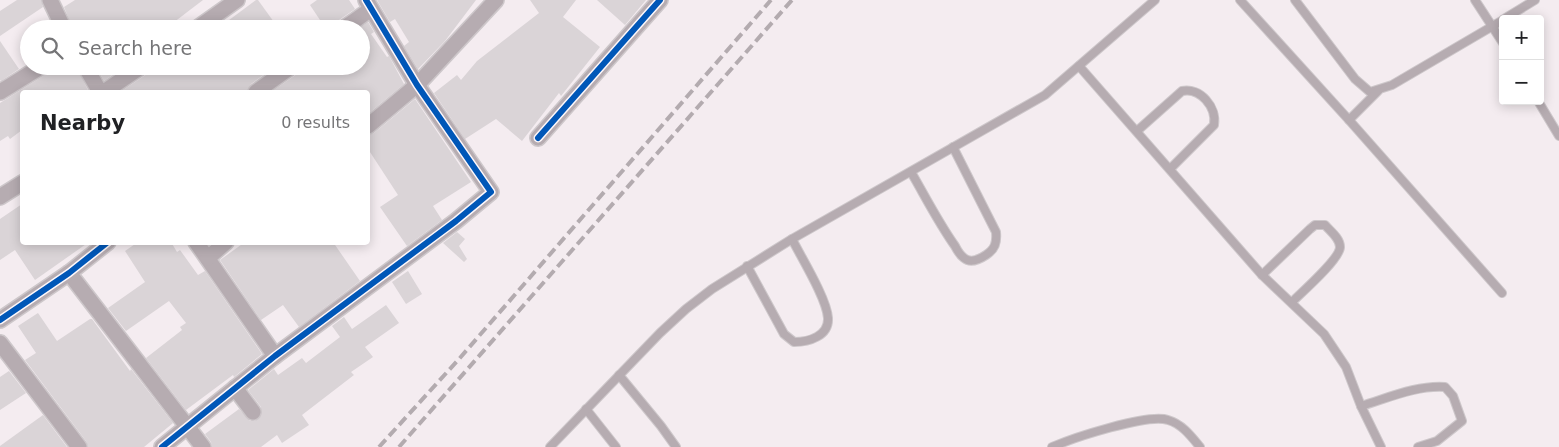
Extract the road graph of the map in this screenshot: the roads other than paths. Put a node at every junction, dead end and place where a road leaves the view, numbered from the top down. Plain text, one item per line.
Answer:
1 (237, 0) edge
2 (496, 0) edge
3 (660, 0) edge
4 (1155, 0) edge
5 (1240, 0) edge
6 (1295, 0) edge
7 (1476, 0) edge
8 (1535, 0) edge
9 (52, 1) edge
10 (369, 4) edge
11 (1510, 15) edge
12 (60, 20) edge
13 (209, 20) edge
14 (353, 20) edge
15 (1499, 22) edge
16 (1492, 26) junction
17 (1499, 37) edge
18 (1079, 66) junction
19 (27, 75) edge
20 (90, 75) edge
21 (129, 75) edge
22 (280, 75) edge
23 (417, 85) junction
24 (99, 90) edge
25 (107, 90) edge
26 (259, 90) edge
27 (1378, 91) junction
28 (0, 92) edge
29 (1540, 105) edge
30 (1350, 120) junction
31 (370, 124) edge
32 (1137, 131) junction
33 (1559, 136) edge
34 (538, 138) dead end
35 (953, 147) junction
36 (1170, 169) junction
37 (911, 172) junction
38 (20, 184) edge
39 (0, 197) edge
40 (792, 239) junction
41 (104, 245) edge
42 (198, 245) edge
43 (223, 245) edge
44 (208, 258) junction
45 (746, 266) junction
46 (69, 273) junction
47 (1262, 275) junction
48 (1502, 293) dead end
49 (1292, 302) junction
50 (0, 320) edge
51 (0, 343) edge
52 (274, 356) junction
53 (619, 375) junction
54 (235, 388) junction
55 (1361, 406) junction
56 (586, 409) junction
57 (253, 412) dead end
58 (187, 426) junction
59 (79, 447) edge
60 (162, 447) edge
61 (204, 447) edge
62 (550, 447) edge
63 (616, 447) edge
64 (676, 447) edge
65 (1052, 447) edge
66 (1200, 447) edge
67 (1381, 447) edge
68 (1418, 447) edge

1 - 13 street
2 - 23 street
3 - 34 street
4 - 18 lane
5 - 30 lane
6 - 27 lane
7 - 16 lane
8 - 11 lane
9 - 12 street
10 - 14 street
10 - 23 street
15 - 16 lane
16 - 17 lane
16 - 27 lane
18 - 32 lane
18 - 35 lane
19 - 28 street
20 - 24 street
21 - 25 street
22 - 26 street
23 - 31 street
23 - 52 street
27 - 30 lane
29 - 33 lane
30 - 48 lane
32 - 36 lane
32 - 36 lane
35 - 37 lane
35 - 37 lane
36 - 47 lane
37 - 40 lane
38 - 39 street
40 - 45 lane
40 - 45 lane
41 - 46 street
42 - 44 street
43 - 44 street
44 - 52 street
45 - 53 lane
46 - 50 street
46 - 58 street
47 - 49 lane
47 - 49 lane
49 - 55 lane
51 - 59 street
52 - 54 street
53 - 56 lane
53 - 64 lane
54 - 57 street
54 - 58 street
55 - 67 lane
55 - 68 lane
56 - 62 lane
56 - 63 lane
58 - 60 street
58 - 61 street
65 - 66 lane

